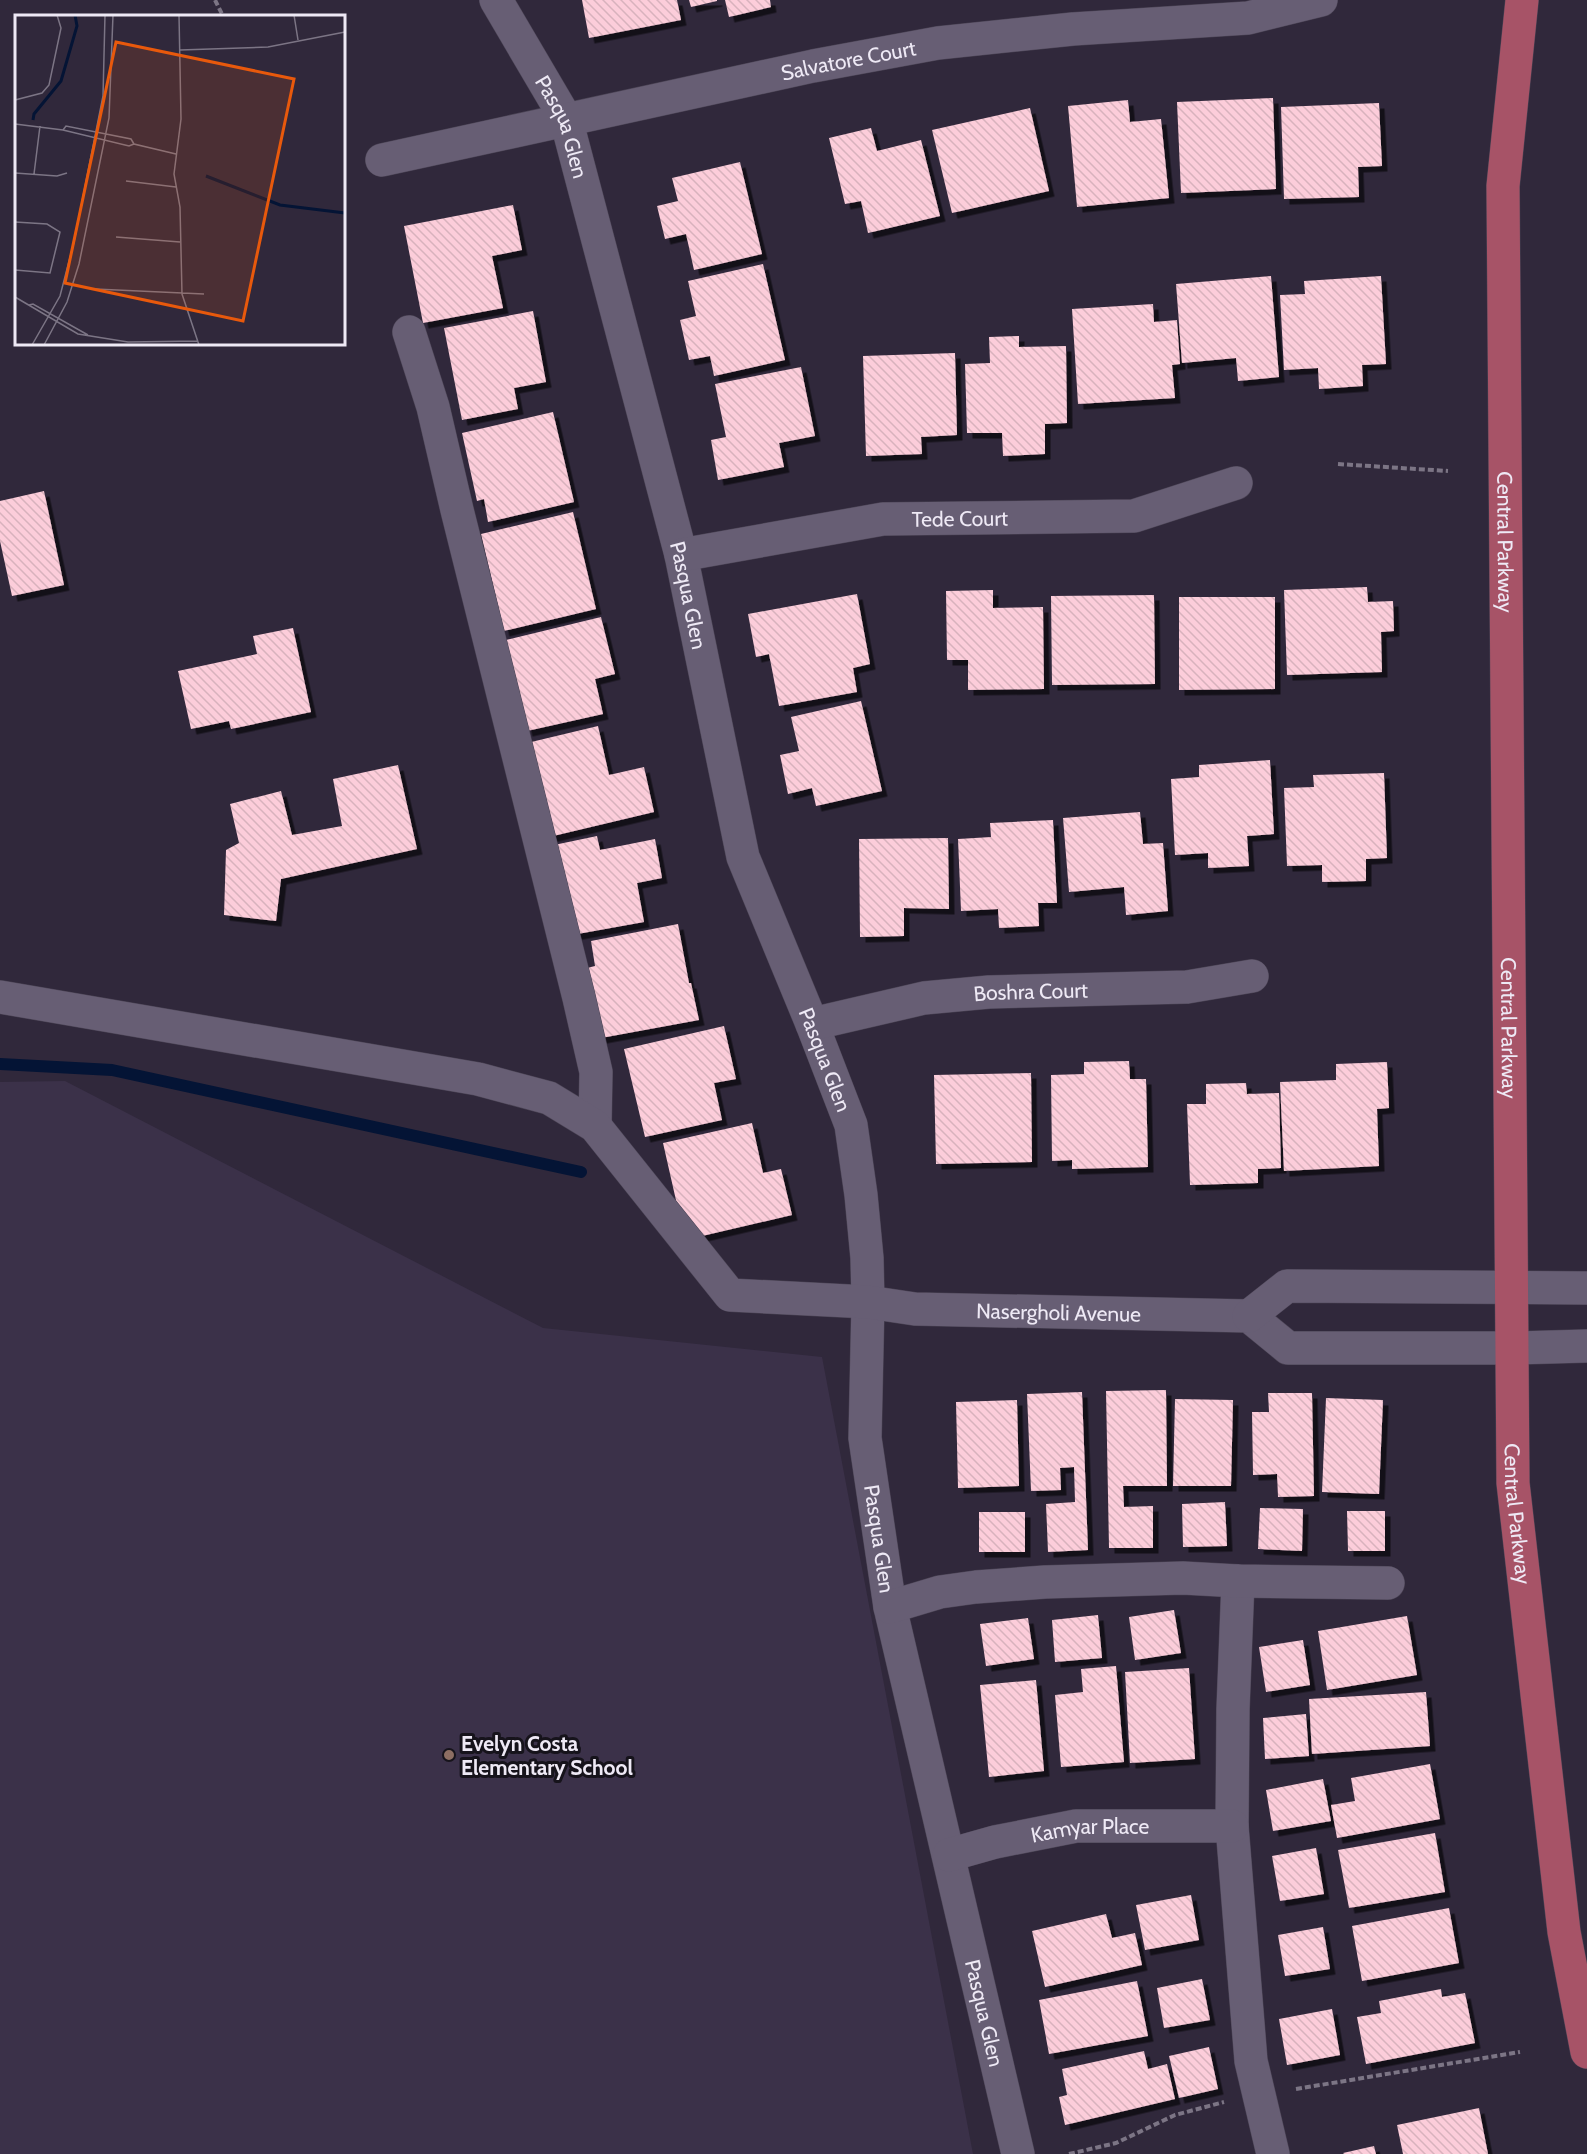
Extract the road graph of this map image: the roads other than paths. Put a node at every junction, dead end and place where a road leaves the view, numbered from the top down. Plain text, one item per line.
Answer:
1 (496, 0) edge
2 (1321, 0) edge
3 (1522, 0) edge
4 (566, 119) junction
5 (382, 159) dead end
6 (409, 332) dead end
7 (1236, 483) dead end
8 (681, 555) junction
9 (1252, 976) dead end
10 (0, 997) edge
11 (812, 1024) junction
12 (595, 1126) junction
13 (1587, 1287) edge
14 (1511, 1288) junction
15 (868, 1302) junction
16 (1249, 1316) junction
17 (1587, 1346) edge
18 (1512, 1348) junction
19 (1238, 1581) junction
20 (1388, 1583) dead end
21 (890, 1607) junction
22 (1232, 1826) junction
23 (950, 1855) junction
24 (1587, 2052) edge
25 (1018, 2154) edge
26 (1273, 2154) edge

1 - 4 street, Pasqua Glen
2 - 4 street, Salvatore Court
3 - 14 main road, Central Parkway
4 - 5 street, Salvatore Court
4 - 8 street, Pasqua Glen
6 - 12 street
7 - 8 street, Tede Court
8 - 11 street, Pasqua Glen
9 - 11 street, Boshra Court
10 - 12 street
11 - 15 street, Pasqua Glen
12 - 15 street, Nasergholi Avenue
13 - 14 street
14 - 16 street
14 - 18 main road, Central Parkway
15 - 16 street, Nasergholi Avenue
15 - 21 street, Pasqua Glen
16 - 18 street
17 - 18 street
18 - 24 main road, Central Parkway
19 - 20 street
19 - 21 street
19 - 22 street
21 - 23 street, Pasqua Glen
22 - 23 street, Kamyar Place
22 - 26 street
23 - 25 street, Pasqua Glen

